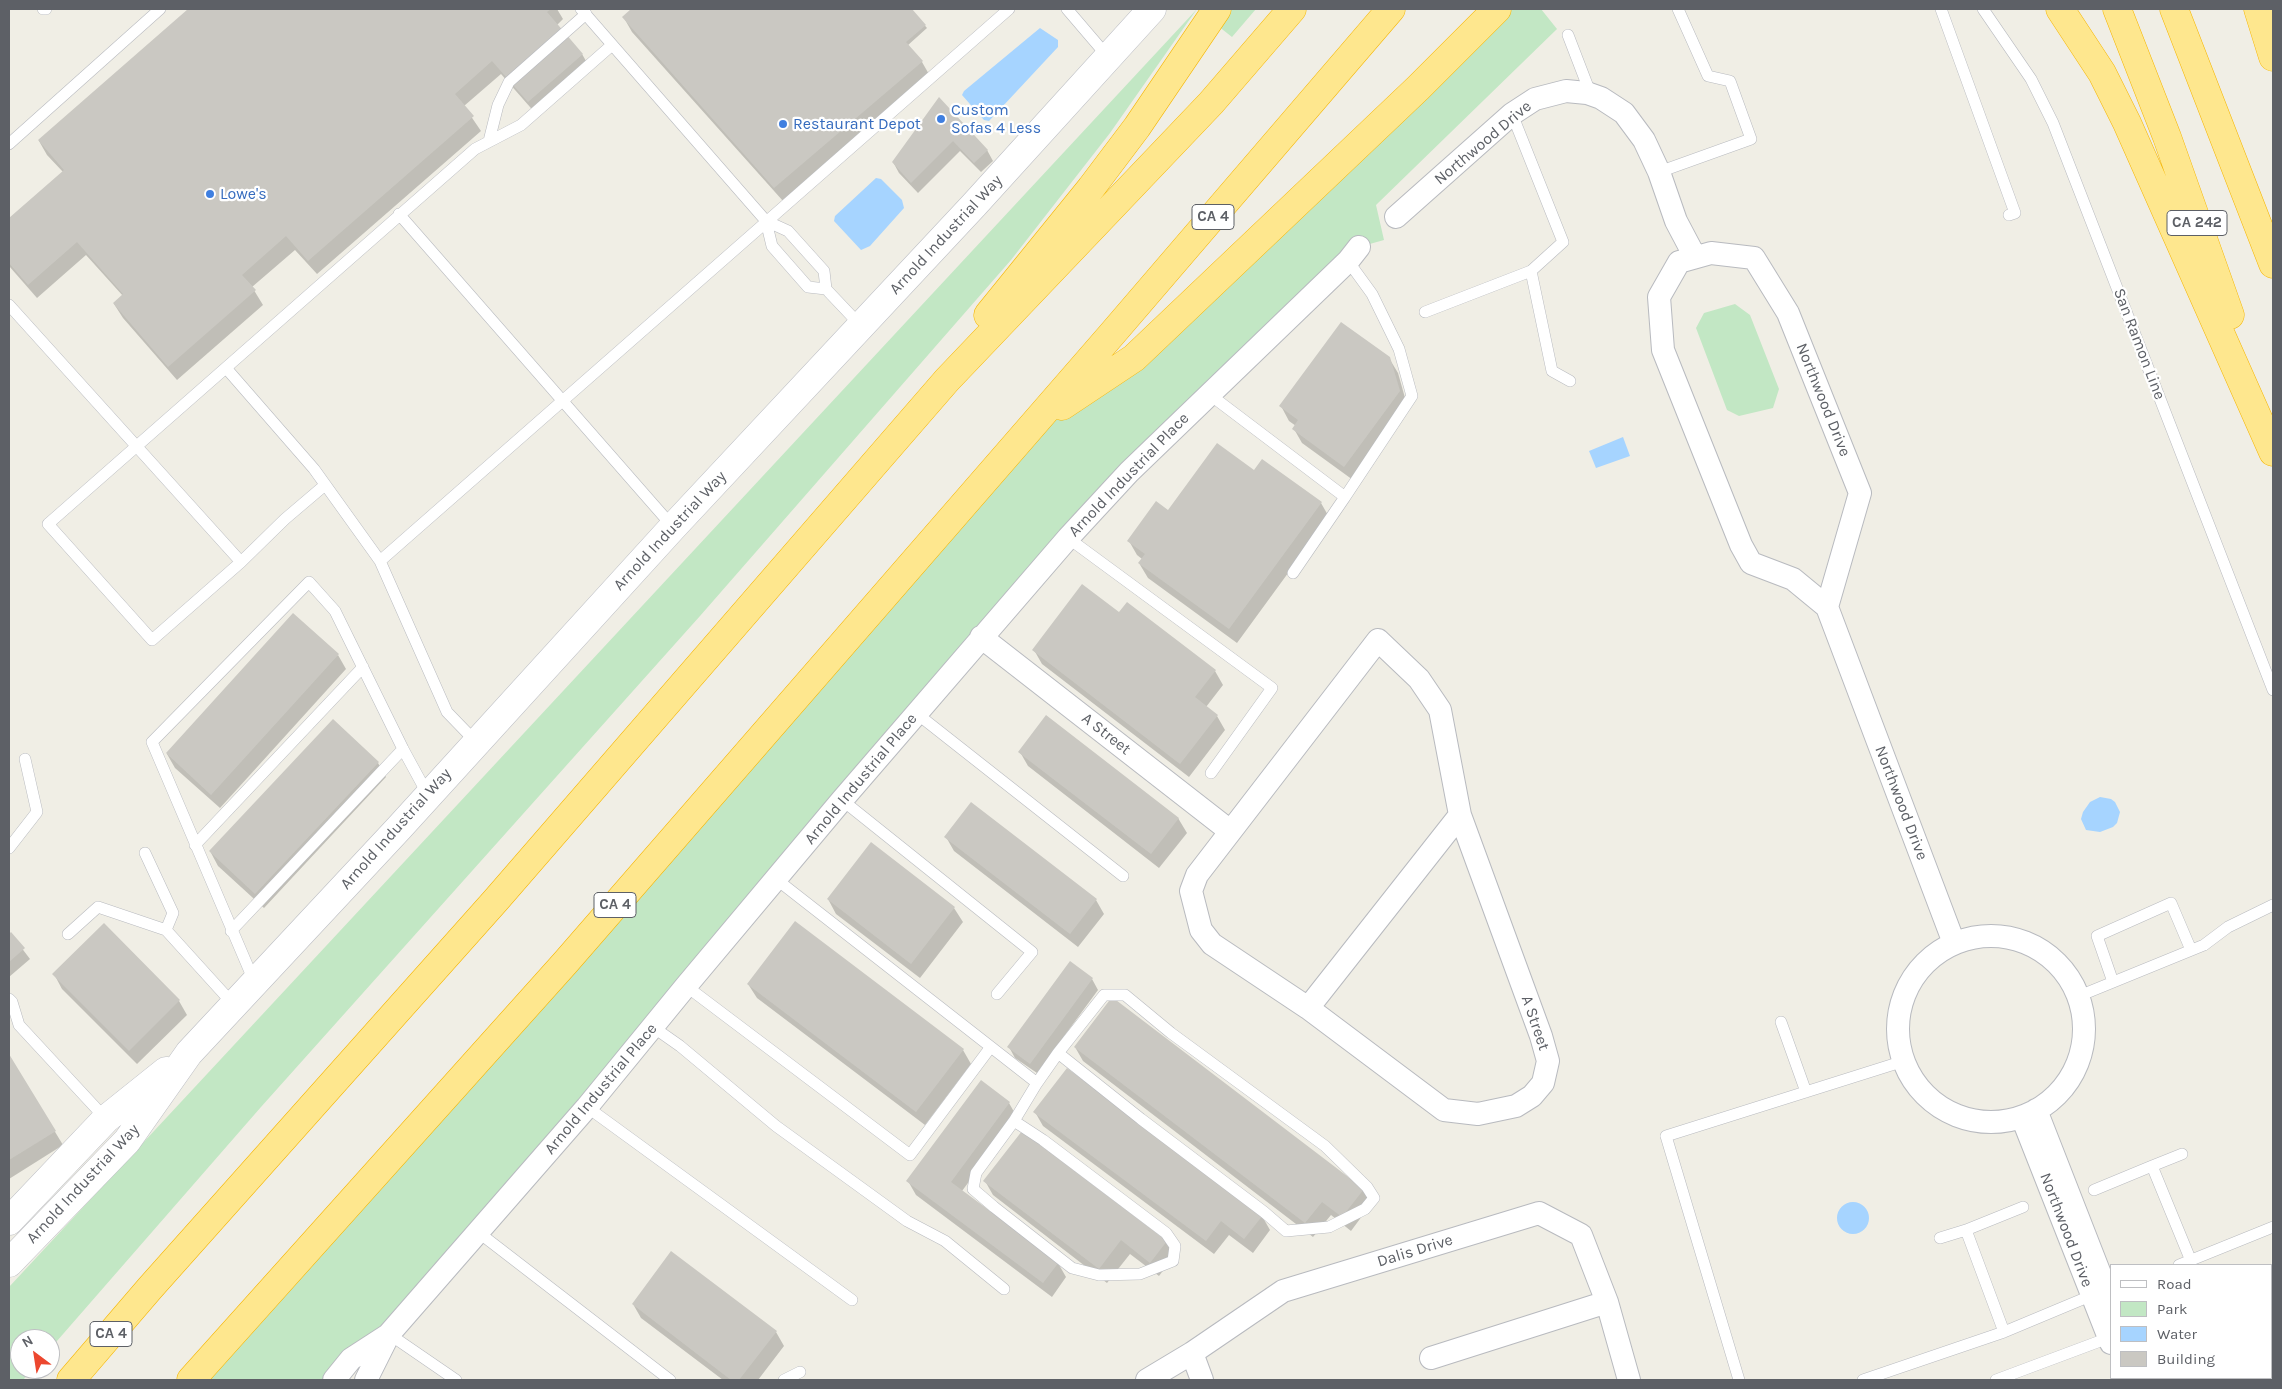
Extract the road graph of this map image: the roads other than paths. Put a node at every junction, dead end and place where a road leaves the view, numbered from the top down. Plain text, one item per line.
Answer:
1 (160, 9) edge
2 (1009, 9) edge
3 (1067, 9) edge
4 (1152, 9) edge
5 (1217, 9) edge
6 (1292, 9) edge
7 (1390, 9) edge
8 (1497, 9) edge
9 (1678, 9) edge
10 (1941, 9) edge
11 (1983, 9) edge
12 (2060, 9) edge
13 (2117, 9) edge
14 (2174, 9) edge
15 (2258, 9) edge
16 (583, 11) edge
17 (1568, 35) dead end
18 (612, 46) junction
19 (2273, 57) edge
20 (1109, 58) junction
21 (1587, 93) junction
22 (1512, 114) junction
23 (489, 142) junction
24 (9, 144) edge
25 (1659, 172) junction
26 (399, 214) junction
27 (2009, 215) dead end
28 (1396, 217) dead end
29 (766, 221) junction
30 (1354, 254) joint
31 (1695, 257) junction
32 (2273, 264) edge
33 (1531, 271) junction
34 (826, 288) junction
35 (9, 305) edge
36 (1425, 312) dead end
37 (862, 326) junction
38 (226, 368) junction
39 (947, 380) junction
40 (1570, 381) dead end
41 (1209, 394) junction
42 (564, 401) junction
43 (1033, 424) junction
44 (2273, 439) edge
45 (135, 446) junction
46 (2273, 452) edge
47 (325, 485) junction
48 (1345, 497) junction
49 (673, 527) junction
50 (1068, 538) junction
51 (380, 561) junction
52 (241, 562) junction
53 (1293, 573) dead end
54 (1827, 607) junction
55 (982, 637) junction
56 (363, 667) junction
57 (2273, 690) edge
58 (916, 713) junction
59 (476, 742) junction
60 (403, 749) junction
61 (25, 759) dead end
62 (1211, 774) dead end
63 (428, 795) junction
64 (842, 800) junction
65 (1460, 815) junction
66 (1230, 831) junction
67 (195, 844) junction
68 (9, 848) edge
69 (145, 853) dead end
70 (1123, 876) dead end
71 (776, 879) junction
72 (2273, 905) edge
73 (166, 930) junction
74 (231, 931) junction
75 (68, 934) dead end
76 (1954, 943) junction
77 (2191, 950) junction
78 (2113, 982) junction
79 (255, 983) junction
80 (686, 986) junction
81 (997, 994) dead end
82 (2079, 996) junction
83 (9, 999) edge
84 (234, 1005) junction
85 (1308, 1008) junction
86 (1781, 1022) dead end
87 (653, 1027) junction
88 (990, 1048) junction
89 (1058, 1053) junction
90 (189, 1054) junction
91 (1904, 1061) junction
92 (1037, 1083) junction
93 (1806, 1092) junction
94 (587, 1106) junction
95 (2029, 1113) junction
96 (106, 1118) junction
97 (1014, 1121) junction
98 (2182, 1154) dead end
99 (2152, 1166) junction
100 (2094, 1190) dead end
101 (2023, 1207) dead end
102 (9, 1221) edge
103 (2273, 1227) edge
104 (1966, 1230) junction
105 (478, 1232) junction
106 (1940, 1238) dead end
107 (2191, 1261) junction
108 (9, 1263) edge
109 (2182, 1264) edge
110 (150, 1288) junction
111 (1004, 1290) dead end
112 (2105, 1294) edge
113 (852, 1300) dead end
114 (1608, 1302) junction
115 (2004, 1332) junction
116 (389, 1334) junction
117 (2110, 1339) edge
118 (1192, 1353) junction
119 (1431, 1358) dead end
120 (800, 1372) dead end
121 (56, 1380) edge
122 (71, 1380) edge
123 (191, 1380) edge
124 (334, 1380) edge
125 (366, 1380) edge
126 (456, 1380) edge
127 (670, 1380) edge
128 (784, 1380) edge
129 (1147, 1380) edge
130 (1202, 1380) edge
131 (1629, 1380) edge
132 (1739, 1380) edge
133 (1863, 1380) edge
134 (1996, 1380) edge

1 - 24 lane
2 - 29 lane
3 - 20 lane
4 - 20 street, Arnold Industrial Way
5 - 39 highway
6 - 39 highway, CA 4
7 - 43 highway, CA 4
8 - 43 highway
9 - 25 lane
10 - 27 lane
11 - 57 lane, San Ramon Line
12 - 46 highway
13 - 44 highway, CA 242
14 - 32 highway, CA 242
15 - 19 highway
16 - 18 lane
16 - 23 lane
17 - 21 lane
18 - 23 lane
18 - 29 lane
20 - 37 street, Arnold Industrial Way
21 - 22 street, Northwood Drive
21 - 25 street, Northwood Drive
22 - 28 street, Northwood Drive
22 - 33 lane
23 - 26 lane
25 - 31 street, Northwood Drive
26 - 38 lane
26 - 42 lane
29 - 34 lane
29 - 34 lane
29 - 42 lane
30 - 41 street, Arnold Industrial Place
30 - 48 lane
31 - 54 street, Northwood Drive
31 - 54 street, Northwood Drive
33 - 36 lane
33 - 40 lane
34 - 37 lane
35 - 45 lane
37 - 49 street, Arnold Industrial Way
38 - 45 lane
38 - 47 lane
39 - 110 highway, CA 4
41 - 48 lane
41 - 50 street, Arnold Industrial Place
42 - 49 lane
42 - 51 lane
43 - 123 highway, CA 4
45 - 52 lane
45 - 52 lane
47 - 51 lane
47 - 52 lane
48 - 53 lane
49 - 59 street, Arnold Industrial Way
50 - 55 street, Arnold Industrial Place
50 - 62 lane
51 - 59 lane
54 - 76 street, Northwood Drive
55 - 58 street, Arnold Industrial Place
55 - 66 street, A Street
56 - 60 lane
56 - 67 lane
56 - 67 lane
58 - 64 street, Arnold Industrial Place
58 - 70 lane
59 - 63 street, Arnold Industrial Way
60 - 63 lane
60 - 74 lane
61 - 68 lane
63 - 79 street, Arnold Industrial Way
64 - 71 street, Arnold Industrial Place
64 - 81 lane
65 - 66 street, A Street
65 - 85 street
65 - 85 street, A Street
66 - 85 street, A Street
67 - 74 lane
69 - 73 lane
71 - 80 street, Arnold Industrial Place
71 - 88 lane
72 - 77 lane
73 - 75 lane
73 - 84 lane
74 - 79 lane
76 - 82 street
76 - 91 street
77 - 78 lane
77 - 78 lane
78 - 82 lane
79 - 84 street, Arnold Industrial Way
80 - 87 street, Arnold Industrial Place
80 - 88 lane
82 - 95 street
83 - 96 lane
84 - 90 street, Arnold Industrial Way
86 - 93 lane
87 - 94 street, Arnold Industrial Place
87 - 111 lane
88 - 92 lane
89 - 89 lane
89 - 92 lane
90 - 96 street, Arnold Industrial Way
90 - 108 street, Arnold Industrial Way
91 - 93 lane
91 - 95 street
92 - 97 lane
93 - 132 lane
94 - 105 street, Arnold Industrial Place
94 - 113 lane
95 - 112 street, Northwood Drive
96 - 102 street, Arnold Industrial Way
97 - 97 lane
98 - 99 lane
99 - 100 lane
99 - 107 lane
101 - 104 lane
103 - 107 lane
104 - 106 lane
104 - 115 lane
105 - 116 street, Arnold Industrial Place
105 - 127 lane
107 - 109 lane
110 - 121 highway
110 - 122 highway, CA 4
112 - 115 lane
112 - 117 street, Northwood Drive
114 - 118 street, Dalis Drive
114 - 119 street
114 - 131 street, Dalis Drive
115 - 133 lane
116 - 124 street, Arnold Industrial Place
116 - 125 street, Arnold Industrial Place
116 - 126 lane
117 - 134 lane
118 - 129 street, Dalis Drive
118 - 130 street
120 - 128 lane

